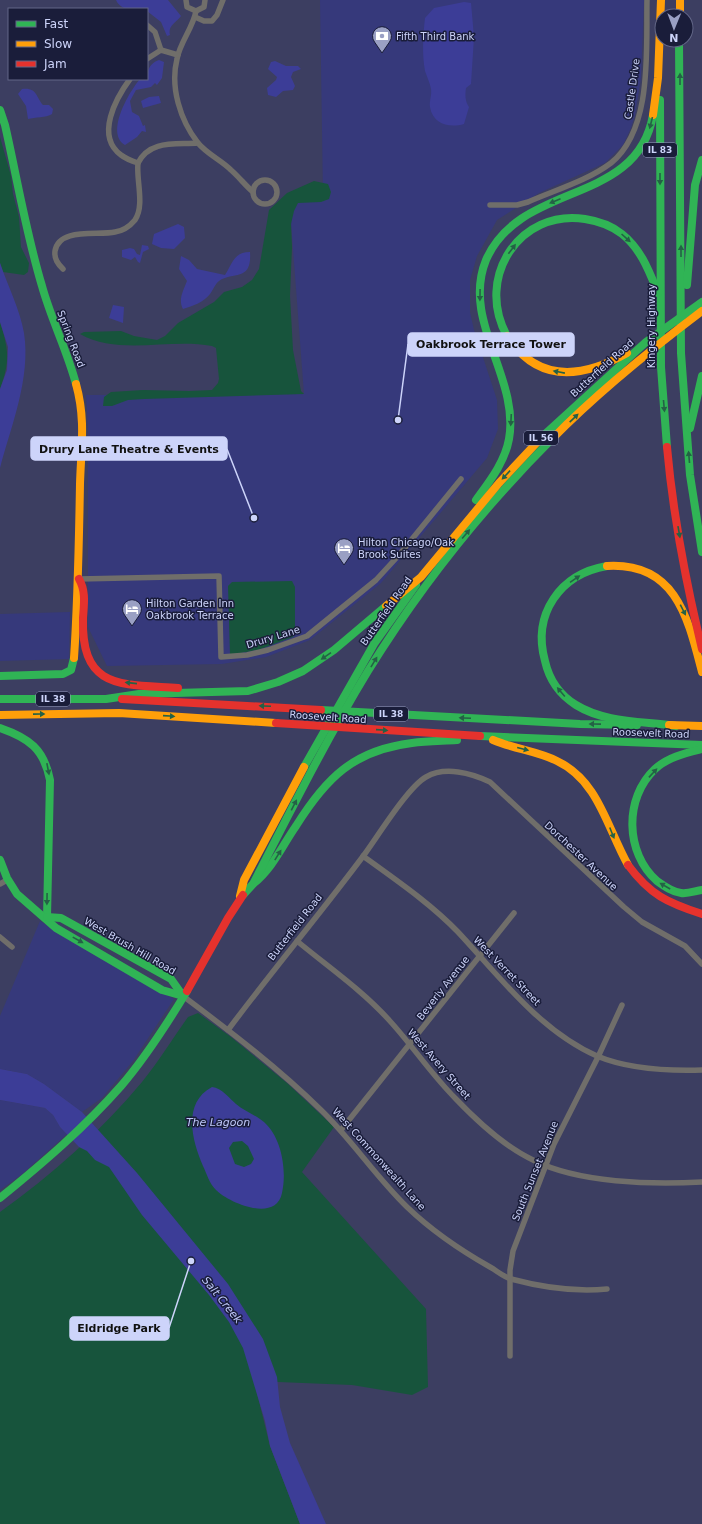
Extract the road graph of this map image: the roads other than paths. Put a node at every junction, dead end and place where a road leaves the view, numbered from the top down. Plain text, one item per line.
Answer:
1 (186, 0) edge
2 (205, 0) edge
3 (223, 0) edge
4 (647, 0) edge
5 (661, 0) edge
6 (195, 14) junction
7 (148, 26) edge
8 (680, 48) edge
9 (161, 50) junction
10 (178, 55) junction
11 (148, 58) edge
12 (129, 80) edge
13 (0, 110) edge
14 (198, 143) junction
15 (702, 160) edge
16 (138, 163) junction
17 (253, 192) junction
18 (490, 205) dead end
19 (64, 269) dead end
20 (684, 289) junction
21 (661, 300) junction
22 (702, 302) edge
23 (702, 311) edge
24 (646, 342) junction
25 (702, 376) edge
26 (688, 438) junction
27 (461, 479) dead end
28 (700, 537) edge
29 (446, 545) junction
30 (702, 552) edge
31 (421, 577) junction
32 (79, 579) junction
33 (702, 649) edge
34 (702, 672) edge
35 (0, 676) edge
36 (226, 693) junction
37 (0, 699) edge
38 (106, 699) junction
39 (0, 715) edge
40 (676, 726) junction
41 (702, 726) edge
42 (0, 728) edge
43 (482, 737) junction
44 (320, 745) junction
45 (702, 745) edge
46 (702, 748) edge
47 (445, 772) joint
48 (363, 856) junction
49 (0, 860) edge
50 (4, 882) edge
51 (252, 884) junction
52 (702, 890) edge
53 (239, 898) junction
54 (514, 914) dead end
55 (702, 914) edge
56 (47, 917) junction
57 (0, 937) edge
58 (297, 941) junction
59 (12, 947) dead end
60 (479, 957) junction
61 (702, 964) edge
62 (183, 996) junction
63 (622, 1005) dead end
64 (228, 1030) junction
65 (410, 1044) junction
66 (598, 1057) junction
67 (702, 1070) edge
68 (341, 1130) junction
69 (545, 1166) junction
70 (702, 1182) edge
71 (0, 1198) edge
72 (510, 1278) junction
73 (607, 1289) dead end
74 (510, 1356) dead end

1 - 6 street
2 - 6 street
3 - 6 street
4 - 18 street, Castle Drive
5 -> 21 main road, Kingery Highway / IL 83
5 -> 29 main road
6 - 10 street
7 - 9 street
20 -> 8 main road, IL 83
9 - 10 street
9 - 11 street
10 - 14 street
12 - 16 street
13 - 32 main road, Spring Road
14 - 16 street
14 - 17 street
15 - 20 main road
16 - 19 street
17 - 17 street
20 - 26 main road
24 -> 21 main road
21 -> 33 main road, Kingery Highway / IL 83
22 - 24 main road, Butterfield Road / IL 56
44 -> 23 main road, Butterfield Road / IL 56
24 -> 29 main road, Butterfield Road / IL 56
25 - 26 main road
28 -> 26 main road
27 - 32 street, Drury Lane
28 - 30 main road
29 - 31 main road, Butterfield Road / IL 56
31 -> 36 main road
31 - 44 main road, Butterfield Road / IL 56
32 - 35 main road, Spring Road
36 -> 32 main road
40 -> 34 main road
36 - 38 main road
37 - 38 main road, Roosevelt Road / IL 38
40 -> 38 main road, Roosevelt Road / IL 38
39 -> 43 main road, Roosevelt Road / IL 38
40 - 41 main road, Roosevelt Road / IL 38
42 -> 56 main road
43 - 45 main road, Roosevelt Road / IL 38
51 -> 43 main road
43 -> 55 main road
51 -> 44 main road, Butterfield Road / IL 56
44 - 53 main road, Butterfield Road / IL 56
52 -> 46 main road
47 - 48 street, Butterfield Road
47 - 61 street, Dorchester Avenue
48 - 58 street, Butterfield Road
48 - 60 street, West Verret Street
49 - 50 main road, West Brush Hill Road
50 - 56 main road, West Brush Hill Road
51 - 53 main road, Butterfield Road / IL 56
53 - 62 main road, Butterfield Road / IL 56
54 - 60 street, Beverly Avenue
56 -> 62 main road, West Brush Hill Road
56 - 62 main road, West Brush Hill Road
57 - 59 street
58 - 64 street, Butterfield Road
58 - 65 street, West Avery Street
60 - 65 street, Beverly Avenue
60 - 66 street, West Verret Street
62 - 64 street, West Commonwealth Lane
62 - 71 main road, Butterfield Road / IL 56
63 - 66 street, South Sunset Avenue
64 - 68 street, West Commonwealth Lane
65 - 68 street, Beverly Avenue
65 - 69 street, West Avery Street
66 - 67 street, West Verret Street
66 - 69 street, South Sunset Avenue
68 - 72 street, West Commonwealth Lane
69 - 70 street, West Avery Street
69 - 72 street, South Sunset Avenue
72 - 73 street, West Commonwealth Lane
72 - 74 street, South Sunset Avenue

